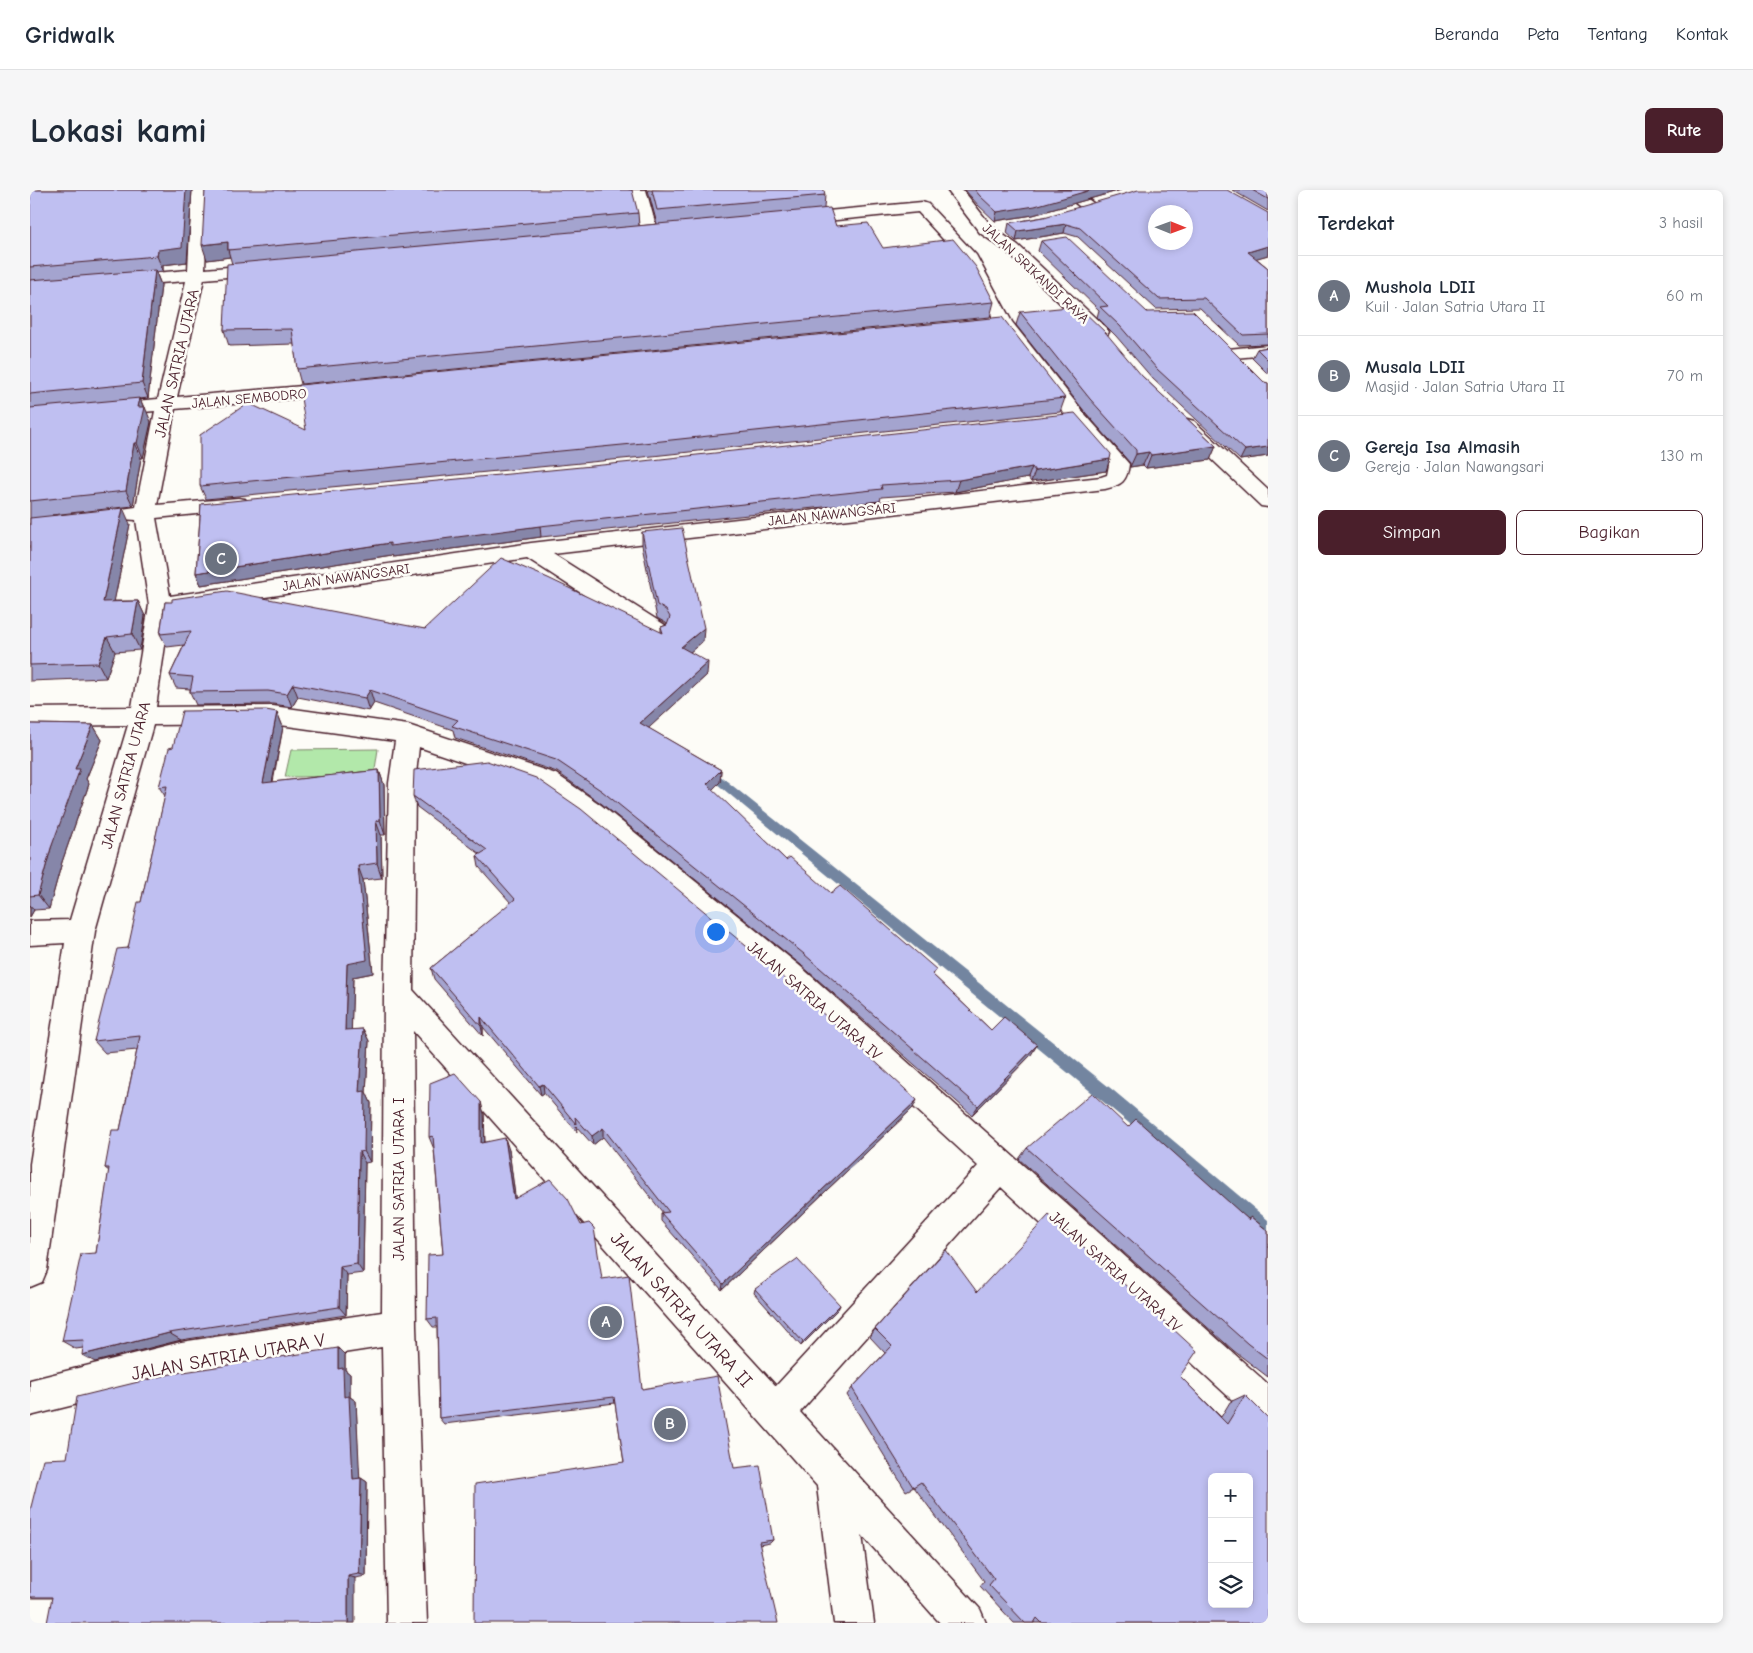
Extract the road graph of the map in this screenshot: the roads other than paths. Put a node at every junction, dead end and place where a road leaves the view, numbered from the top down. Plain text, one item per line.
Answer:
1 (200, 190) edge
2 (638, 190) edge
3 (955, 190) edge
4 (1066, 190) edge
5 (1108, 201) edge
6 (1089, 206) junction
7 (1068, 212) edge
8 (779, 226) edge
9 (1006, 227) dead end
10 (986, 230) junction
11 (650, 233) junction
12 (277, 273) edge
13 (195, 281) junction
14 (108, 288) edge
15 (1004, 323) junction
16 (984, 325) edge
17 (1221, 340) edge
18 (1109, 342) edge
19 (1268, 350) edge
20 (1234, 353) junction
21 (1248, 366) edge
22 (353, 388) edge
23 (166, 406) junction
24 (1173, 411) edge
25 (30, 416) edge
26 (1268, 501) edge
27 (255, 503) edge
28 (145, 512) junction
29 (112, 516) edge
30 (531, 550) junction
31 (160, 605) junction
32 (657, 632) edge
33 (30, 716) edge
34 (143, 716) junction
35 (408, 734) junction
36 (82, 931) junction
37 (30, 933) edge
38 (398, 994) junction
39 (999, 1166) junction
40 (35, 1210) edge
41 (30, 1270) edge
42 (399, 1327) junction
43 (30, 1398) edge
44 (1268, 1408) edge
45 (775, 1413) junction
46 (835, 1478) junction
47 (408, 1623) edge
48 (854, 1623) edge
49 (966, 1623) edge

1 - 13 street, JALAN SATRIA UTARA
2 - 11 street
3 - 10 street, JALAN SRIKANDI RAYA
4 - 6 street
5 - 6 street
6 - 7 street
8 - 15 street
9 - 10 street
10 - 18 street, JALAN SRIKANDI RAYA
11 - 11 street
12 - 13 street
13 - 14 street
13 - 23 street, JALAN SATRIA UTARA
15 - 16 street
15 - 30 street, JALAN NAWANGSARI
17 - 20 street
19 - 20 street
20 - 21 street
22 - 23 street, JALAN SEMBODRO
23 - 25 street, JALAN SEMBODRO
23 - 28 street, JALAN SATRIA UTARA
24 - 26 street
27 - 28 street
28 - 29 street
28 - 31 street, JALAN SATRIA UTARA
30 - 31 street, JALAN NAWANGSARI
30 - 32 street
31 - 34 street, JALAN SATRIA UTARA
33 - 34 street, JALAN SATRIA UTARA IV
34 - 35 street, JALAN SATRIA UTARA IV
34 - 36 street, JALAN SATRIA UTARA
35 - 38 street, JALAN SATRIA UTARA I
35 - 39 street, JALAN SATRIA UTARA IV
36 - 37 street
36 - 40 street, JALAN SATRIA UTARA
38 - 42 street, JALAN SATRIA UTARA I
38 - 45 street, JALAN SATRIA UTARA II
39 - 44 street, JALAN SATRIA UTARA IV
39 - 45 street
40 - 41 street, JALAN SATRIA UTARA
42 - 43 street, JALAN SATRIA UTARA V
42 - 47 street, JALAN SATRIA UTARA I
45 - 46 street, JALAN SATRIA UTARA II
46 - 48 street
46 - 49 street, JALAN SATRIA UTARA II

